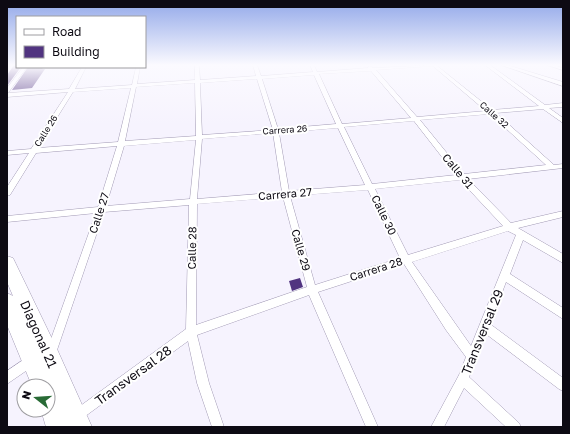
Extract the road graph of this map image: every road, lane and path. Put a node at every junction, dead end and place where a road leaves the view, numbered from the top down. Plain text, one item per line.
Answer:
1 (74, 85) edge
2 (156, 85) edge
3 (198, 85) edge
4 (262, 85) edge
5 (322, 85) edge
6 (386, 85) edge
7 (458, 85) edge
8 (515, 85) edge
9 (133, 87) junction
10 (71, 91) junction
11 (7, 96) edge
12 (563, 105) edge
13 (545, 107) junction
14 (490, 111) junction
15 (415, 118) junction
16 (563, 121) edge
17 (340, 126) junction
18 (276, 131) junction
19 (199, 137) junction
20 (121, 144) junction
21 (34, 150) junction
22 (7, 153) edge
23 (563, 166) edge
24 (552, 167) junction
25 (461, 176) junction
26 (370, 187) junction
27 (7, 193) edge
28 (286, 194) junction
29 (193, 203) junction
30 (101, 209) junction
31 (562, 215) edge
32 (7, 219) edge
33 (509, 227) junction
34 (521, 234) junction
35 (563, 259) edge
36 (406, 260) junction
37 (7, 264) edge
38 (505, 276) junction
39 (312, 290) junction
40 (7, 303) edge
41 (563, 314) edge
42 (484, 326) junction
43 (191, 332) junction
44 (472, 356) junction
45 (41, 358) junction
46 (7, 378) edge
47 (42, 378) edge
48 (463, 379) junction
49 (563, 385) edge
50 (56, 406) edge
51 (71, 424) edge
52 (218, 427) edge
53 (372, 427) edge
54 (437, 427) edge
55 (515, 427) edge

1 - 10 street, Calle 26
2 - 9 street
3 - 19 street, Calle 28
4 - 18 street, Calle 29
5 - 17 street, Calle 30
6 - 15 street, Calle 31
7 - 14 street, Calle 32
8 - 13 street
9 - 10 street
9 - 20 street, Calle 27
10 - 11 street
10 - 21 street, Calle 26
12 - 13 street, Carrera 26
13 - 14 street, Carrera 26
13 - 16 street
14 - 15 street, Carrera 26
14 - 24 street, Calle 32
15 - 17 street, Carrera 26
15 - 25 street, Calle 31
17 - 18 street, Carrera 26
17 - 26 street, Calle 30
18 - 19 street, Carrera 26
18 - 28 street, Calle 29
19 - 20 street, Carrera 26
19 - 29 street, Calle 28
20 - 21 street, Carrera 26
20 - 30 street, Calle 27
21 - 22 street, Carrera 26
21 - 27 street, Calle 26
23 - 24 street, Carrera 27
24 - 25 street, Carrera 27
25 - 26 street, Carrera 27
25 - 33 street, Calle 31
26 - 28 street, Carrera 27
26 - 36 street, Calle 30
28 - 29 street, Carrera 27
28 - 39 street, Calle 29
29 - 30 street, Carrera 27
29 - 43 street, Calle 28
30 - 32 street, Carrera 27
30 - 45 street, Calle 27
31 - 33 street, Carrera 28
33 - 34 street, Calle 31
33 - 36 street, Carrera 28
34 - 35 street, Calle 31
34 - 38 street, Transversal 29
36 - 39 street, Carrera 28
36 - 44 street, Calle 30
37 - 45 highway, Diagonal 21
38 - 41 street
38 - 42 street, Transversal 29
39 - 43 street, Carrera 28
39 - 53 street, Calle 29
40 - 45 highway, Diagonal 21
42 - 44 street, Transversal 29
42 - 49 street
43 - 51 street, Transversal 28
43 - 52 street, Calle 28
44 - 48 street, Transversal 29
45 - 46 street
45 - 47 highway, Diagonal 21
45 - 51 highway, Diagonal 21
48 - 54 street, Transversal 29
48 - 55 street
50 - 51 highway

